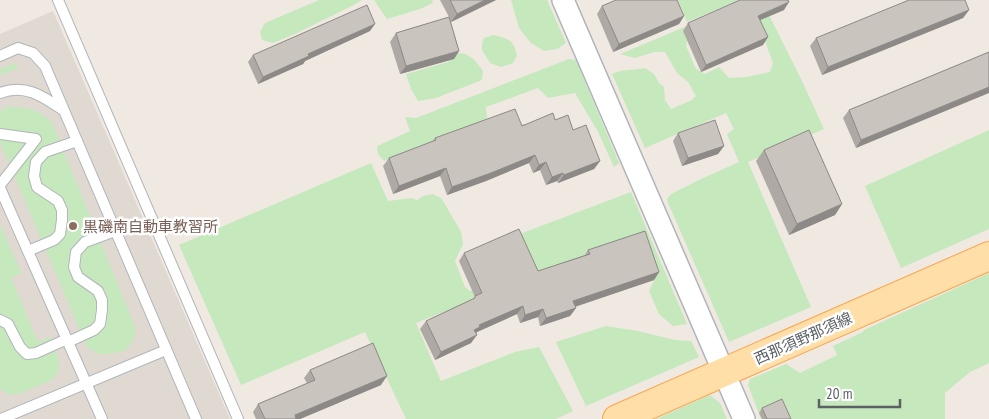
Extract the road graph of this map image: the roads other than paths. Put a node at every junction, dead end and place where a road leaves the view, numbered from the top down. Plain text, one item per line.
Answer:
1 (58, 0) edge
2 (563, 0) edge
3 (0, 56) edge
4 (0, 93) edge
5 (64, 110) junction
6 (0, 134) edge
7 (77, 141) junction
8 (0, 187) edge
9 (115, 231) junction
10 (28, 251) junction
11 (989, 256) edge
12 (0, 320) edge
13 (67, 340) junction
14 (166, 350) junction
15 (724, 372) junction
16 (86, 383) junction
17 (1, 419) edge
18 (102, 419) edge
19 (196, 419) edge
20 (238, 419) edge
21 (617, 419) edge
22 (744, 419) edge

1 - 20 lane
2 - 15 street
3 - 5 lane
4 - 5 lane
5 - 7 lane
6 - 8 lane
7 - 9 lane
7 - 10 lane
8 - 10 lane
9 - 13 lane
9 - 14 lane
10 - 13 lane
11 - 15 main road, 西那須野那須線
12 - 13 lane
13 - 16 lane
14 - 16 lane
14 - 19 lane
15 - 21 main road, 西那須野那須線
15 - 22 street
16 - 17 lane
16 - 18 lane

